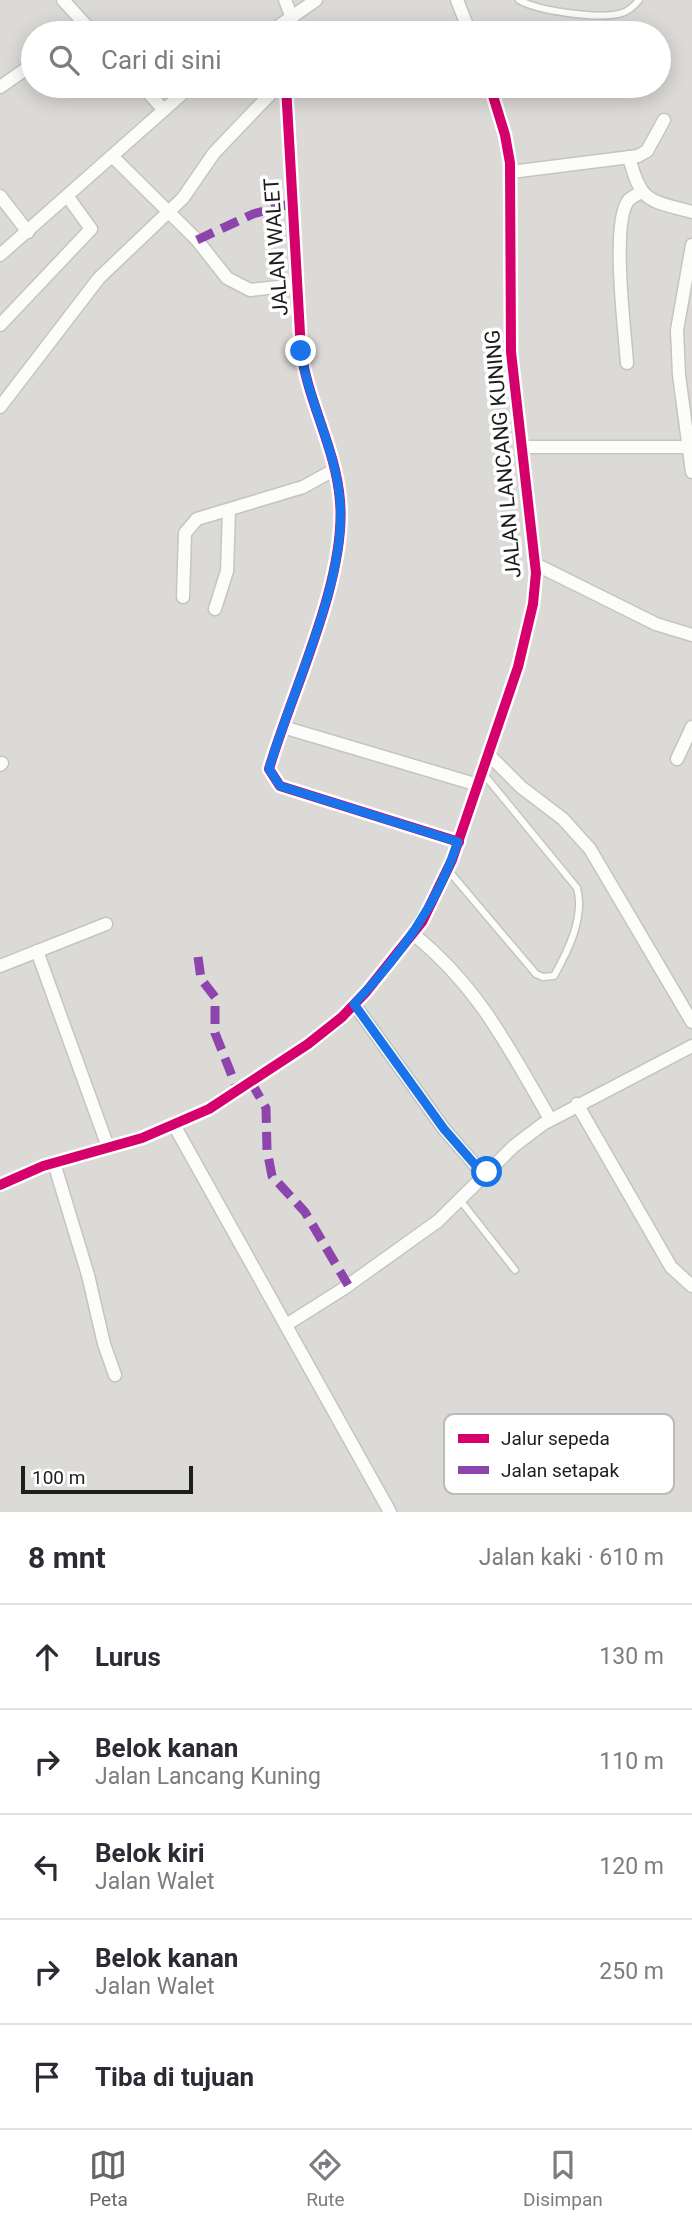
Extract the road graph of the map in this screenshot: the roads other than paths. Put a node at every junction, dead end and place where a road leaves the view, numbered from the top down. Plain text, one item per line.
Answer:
1 (63, 0) edge
2 (285, 0) edge
3 (316, 0) edge
4 (457, 0) edge
5 (519, 0) edge
6 (639, 0) edge
7 (292, 18) junction
8 (79, 21) edge
9 (288, 21) edge
10 (292, 21) edge
11 (465, 21) edge
12 (21, 72) edge
13 (0, 87) edge
14 (153, 98) edge
15 (176, 98) edge
16 (267, 98) edge
17 (287, 98) edge
18 (494, 98) edge
19 (163, 109) junction
20 (664, 120) dead end
21 (112, 156) junction
22 (629, 157) junction
23 (510, 172) junction
24 (641, 192) junction
25 (0, 196) edge
26 (68, 197) junction
27 (692, 212) edge
28 (169, 213) junction
29 (27, 232) junction
30 (692, 245) edge
31 (0, 255) edge
32 (298, 285) junction
33 (0, 325) edge
34 (627, 363) dead end
35 (685, 378) edge
36 (0, 407) edge
37 (522, 447) junction
38 (688, 447) junction
39 (334, 470) junction
40 (692, 472) edge
41 (229, 510) junction
42 (536, 564) junction
43 (183, 597) dead end
44 (215, 609) dead end
45 (692, 635) edge
46 (283, 727) junction
47 (692, 727) edge
48 (488, 754) junction
49 (677, 759) dead end
50 (482, 772) junction
51 (478, 785) junction
52 (458, 842) junction
53 (448, 870) junction
54 (106, 925) dead end
55 (413, 934) junction
56 (37, 951) junction
57 (0, 966) edge
58 (354, 1004) junction
59 (692, 1022) edge
60 (692, 1046) edge
61 (577, 1104) junction
62 (550, 1119) junction
63 (174, 1125) junction
64 (108, 1147) junction
65 (54, 1163) junction
66 (484, 1175) junction
67 (0, 1185) edge
68 (460, 1200) junction
69 (515, 1269) dead end
70 (692, 1286) edge
71 (286, 1325) junction
72 (115, 1375) dead end
73 (390, 1512) edge

1 - 8 street
2 - 7 street
3 - 7 street
4 - 11 street
5 - 6 lane
7 - 9 street
7 - 10 street
12 - 13 street
14 - 19 street
15 - 19 street
16 - 28 street
17 - 32 street, JALAN WALET
18 - 23 street, JALAN LANCANG KUNING
19 - 21 street
20 - 22 street
21 - 26 street
21 - 28 street
22 - 23 street
22 - 24 street
23 - 37 street, JALAN LANCANG KUNING
24 - 27 street
24 - 34 street
25 - 29 street
26 - 29 street
26 - 33 street
28 - 32 street
28 - 36 street
29 - 31 street
30 - 35 street
32 - 39 street, JALAN WALET
35 - 38 street
37 - 38 street
37 - 42 street, JALAN LANCANG KUNING
38 - 40 street
39 - 41 street
39 - 46 street, JALAN WALET
41 - 43 street
41 - 44 street
42 - 45 street
42 - 48 street, JALAN LANCANG KUNING
46 - 51 street
46 - 52 street, JALAN WALET
47 - 49 street
48 - 50 street, JALAN LANCANG KUNING
48 - 59 street
50 - 51 street, JALAN LANCANG KUNING
50 - 53 lane
51 - 52 street, JALAN LANCANG KUNING
52 - 53 street, JALAN LANCANG KUNING
53 - 55 street, JALAN LANCANG KUNING
54 - 56 street
55 - 58 street, JALAN LANCANG KUNING
55 - 62 street
56 - 57 street
56 - 64 street
58 - 63 street, JALAN LANCANG KUNING
58 - 66 street
60 - 61 street
61 - 62 street
61 - 70 street
62 - 66 street
63 - 64 street, JALAN LANCANG KUNING
63 - 71 street
64 - 65 street, JALAN LANCANG KUNING
65 - 67 street, JALAN LANCANG KUNING
65 - 72 street
66 - 68 street
68 - 69 lane
68 - 71 street
71 - 73 street

